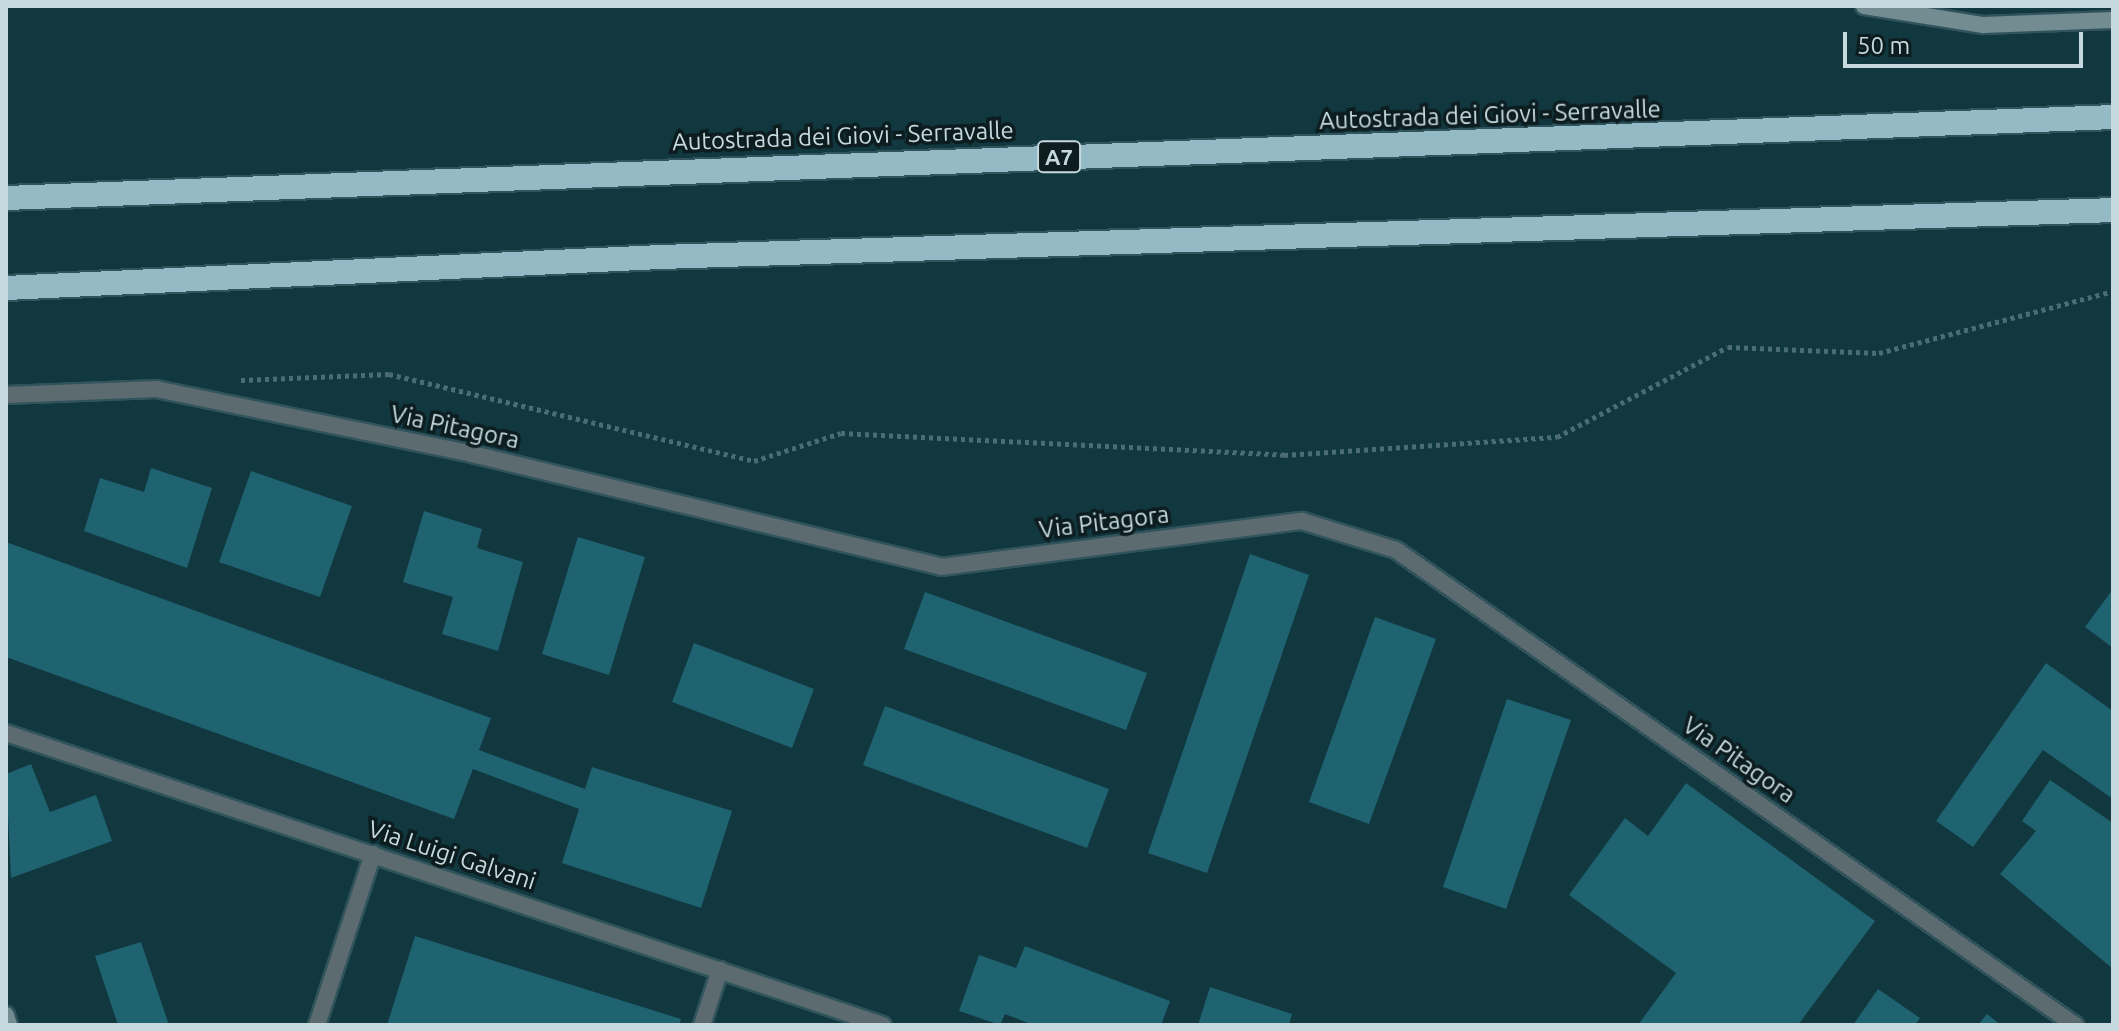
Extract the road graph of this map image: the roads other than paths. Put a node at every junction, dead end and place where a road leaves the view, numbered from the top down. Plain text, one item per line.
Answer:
1 (1864, 6) edge
2 (2113, 20) edge
3 (2113, 117) edge
4 (6, 198) edge
5 (2113, 210) edge
6 (6, 288) edge
7 (6, 395) edge
8 (6, 733) edge
9 (373, 854) junction
10 (720, 970) junction
11 (6, 1015) edge
12 (9, 1025) edge
13 (317, 1025) edge
14 (702, 1025) edge
15 (883, 1025) edge
16 (2075, 1025) edge

1 - 2 street
3 - 4 highway, Autostrada dei Giovi - Serravalle / A7
5 - 6 highway
7 - 16 street, Via Pitagora
8 - 9 street, Via Luigi Galvani
9 - 10 street, Via Luigi Galvani
9 - 13 street
10 - 14 street
10 - 15 street, Via Luigi Galvani
11 - 12 street

